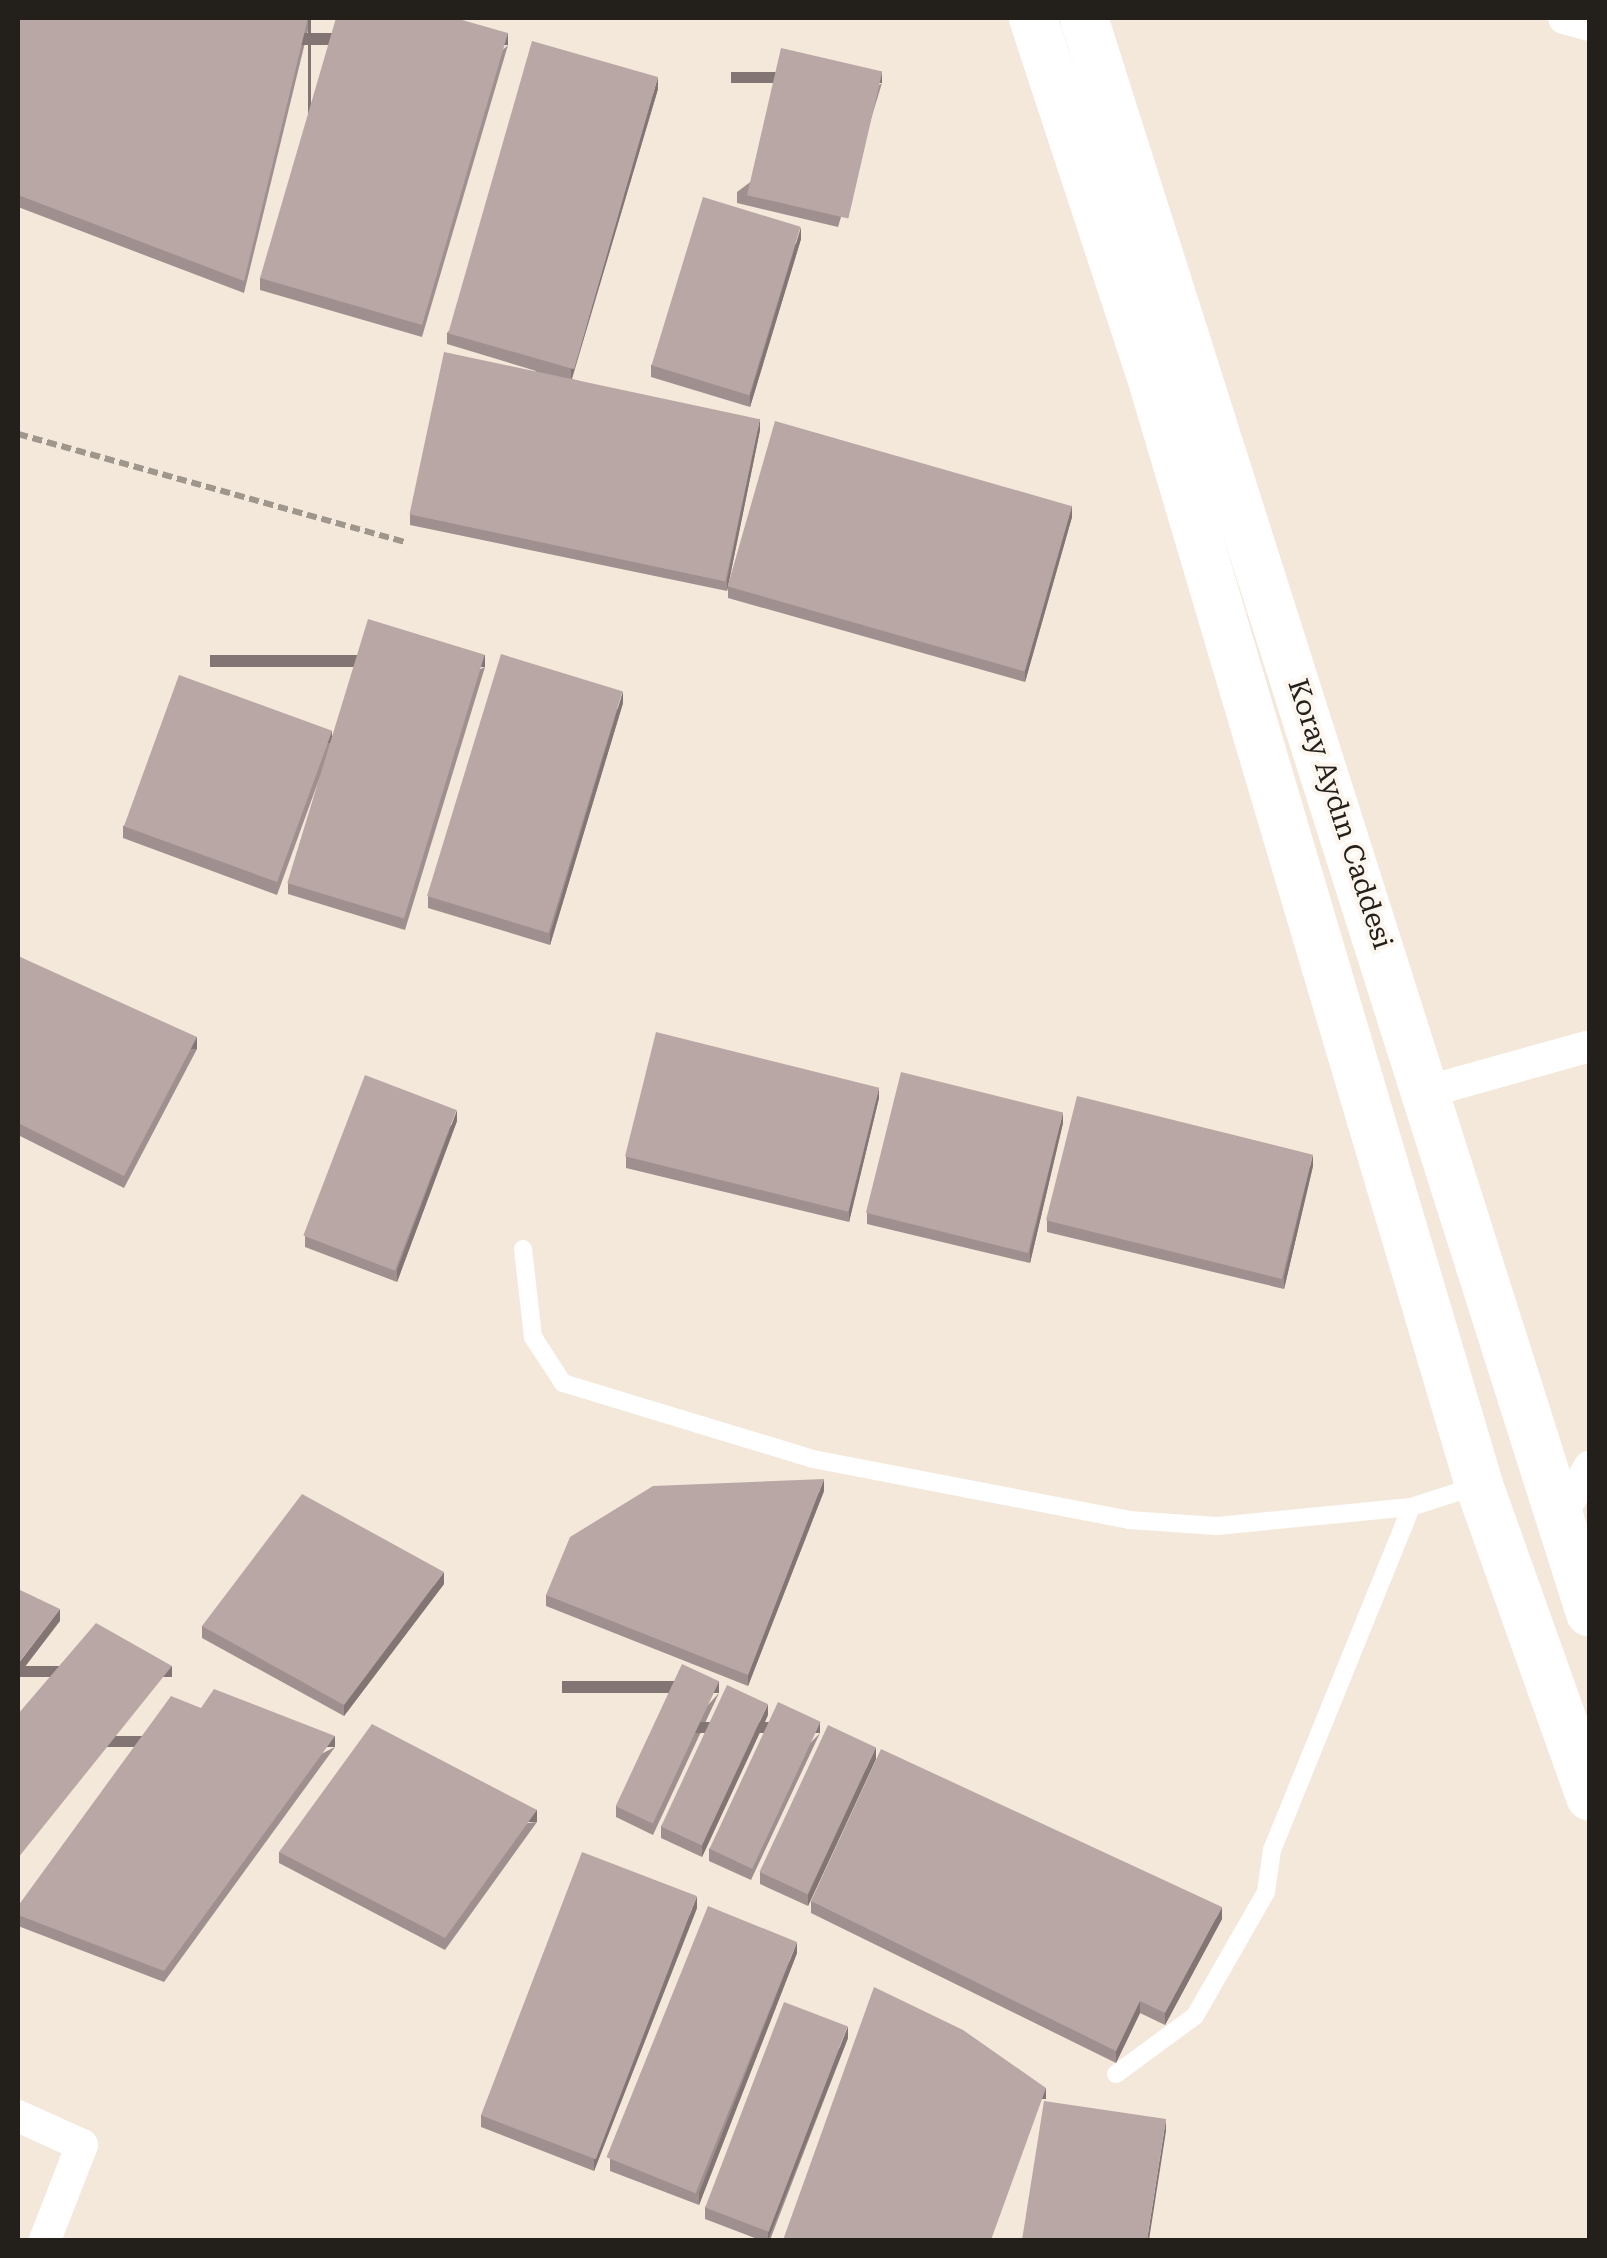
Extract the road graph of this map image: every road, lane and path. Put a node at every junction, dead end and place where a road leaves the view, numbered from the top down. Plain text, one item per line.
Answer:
1 (1033, 18) edge
2 (1084, 18) edge
3 (1564, 18) edge
4 (1590, 25) edge
5 (18, 434) edge
6 (406, 542) dead end
7 (1590, 1046) edge
8 (1429, 1091) junction
9 (523, 1249) dead end
10 (1590, 1466) edge
11 (1480, 1485) junction
12 (1411, 1507) junction
13 (1562, 1510) junction
14 (1590, 1613) edge
15 (1590, 1797) edge
16 (1116, 2074) dead end
17 (18, 2116) edge
18 (45, 2240) edge

1 - 11 main road
2 - 8 main road, Koray Aydın Caddesi
3 - 4 street
5 - 6 path
7 - 8 street
8 - 13 main road, Koray Aydın Caddesi
9 - 12 lane
10 - 13 street
11 - 12 lane
11 - 15 main road
12 - 16 lane
13 - 14 main road, Koray Aydın Caddesi
17 - 18 street

